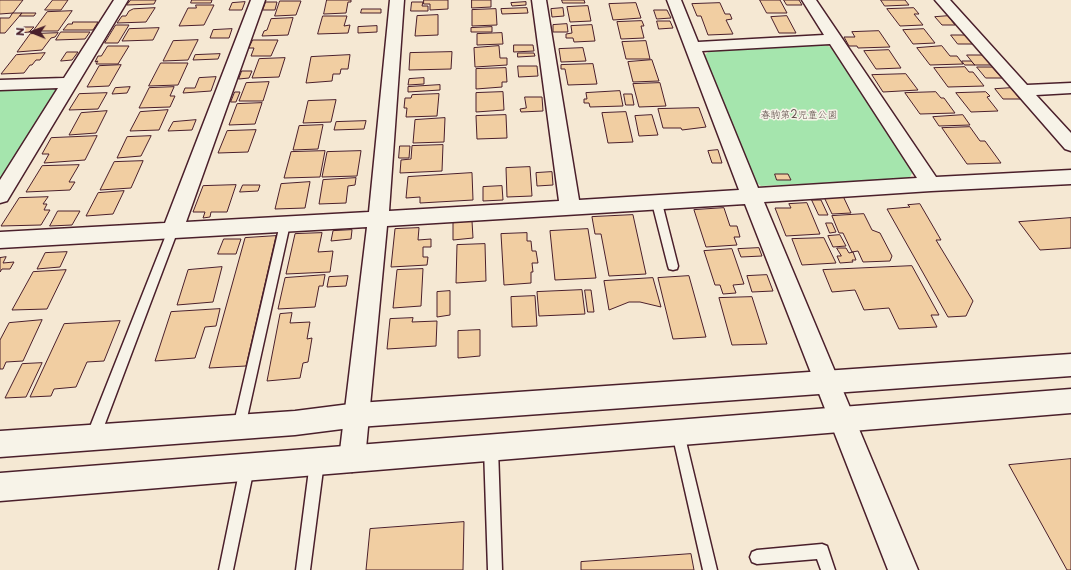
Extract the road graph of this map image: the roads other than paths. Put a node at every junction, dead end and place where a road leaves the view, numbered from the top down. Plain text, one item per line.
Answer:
1 (122, 0) edge
2 (258, 0) edge
3 (398, 0) edge
4 (539, 0) edge
5 (674, 0) edge
6 (809, 0) edge
7 (942, 0) edge
8 (834, 39) junction
9 (692, 46) junction
10 (70, 83) junction
11 (0, 85) edge
12 (1071, 88) edge
13 (1024, 90) junction
14 (1071, 145) edge
15 (1071, 177) edge
16 (931, 184) junction
17 (0, 196) edge
18 (752, 197) junction
19 (657, 203) junction
20 (570, 208) junction
21 (378, 218) junction
22 (285, 224) junction
23 (173, 230) junction
24 (0, 240) edge
25 (673, 266) dead end
26 (1071, 365) edge
27 (827, 382) junction
28 (1071, 401) edge
29 (358, 415) junction
30 (843, 420) junction
31 (238, 427) junction
32 (678, 433) junction
33 (93, 438) junction
34 (0, 444) edge
35 (491, 448) junction
36 (352, 459) junction
37 (318, 462) junction
38 (247, 468) junction
39 (0, 487) edge
40 (757, 557) dead end
41 (226, 570) edge
42 (303, 570) edge
43 (495, 570) edge
44 (710, 570) edge
45 (828, 570) edge
46 (904, 570) edge

1 - 10 street
2 - 23 street
3 - 21 street
4 - 20 street
5 - 9 street
6 - 8 street
7 - 13 street
8 - 9 street
8 - 16 street
9 - 18 street
10 - 11 street
10 - 17 street
12 - 13 street
13 - 14 street
15 - 16 street
16 - 18 street
18 - 19 street
18 - 27 street
19 - 20 street
19 - 25 lane
20 - 21 street
21 - 22 street
21 - 29 street
22 - 23 street
22 - 31 lane
23 - 24 street
23 - 33 lane
26 - 27 street
27 - 29 street
27 - 30 street
28 - 30 street
29 - 31 street
29 - 36 street
30 - 32 street
30 - 46 street
31 - 33 street
32 - 35 street
32 - 44 lane
33 - 34 street
35 - 36 street
35 - 43 lane
36 - 37 street
37 - 38 street
37 - 42 lane
38 - 39 street
38 - 41 lane
40 - 45 lane

